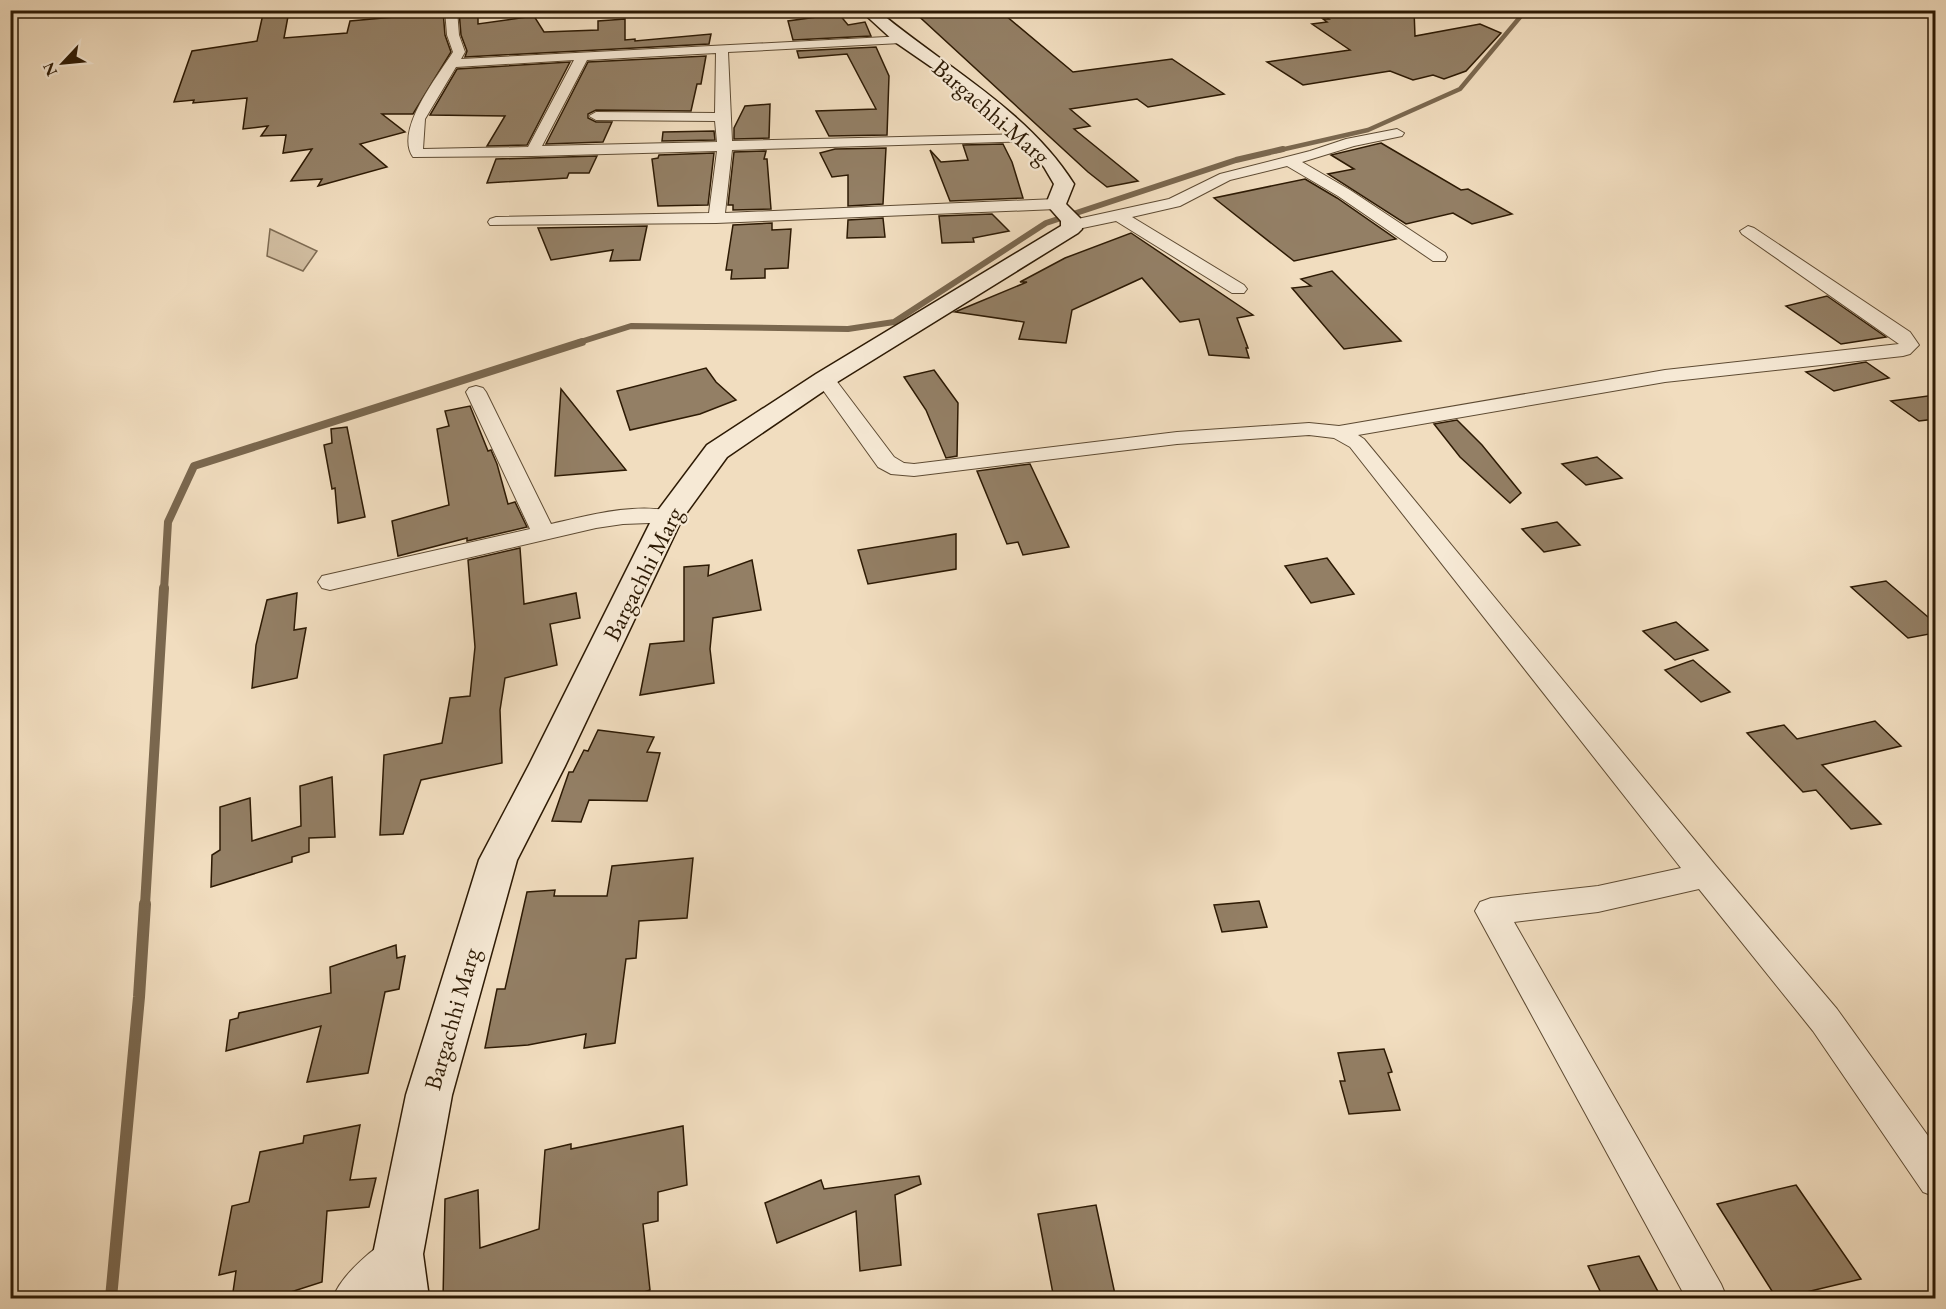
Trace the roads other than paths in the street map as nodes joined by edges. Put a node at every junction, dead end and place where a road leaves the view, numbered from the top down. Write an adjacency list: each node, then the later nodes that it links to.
1 (451, 10): 6 (street)
2 (867, 10): 3 (street, Bargachhi Marg)
3 (901, 39): 4 (street); 10 (street, Bargachhi Marg)
4 (722, 50): 5 (street); 8 (street)
5 (582, 58): 6 (street); 12 (street)
6 (455, 63): 12 (street)
7 (596, 116): 8 (street)
8 (722, 117): 11 (street)
9 (1397, 133): 13 (street)
10 (1027, 138): 11 (street); 14 (street, Bargachhi Marg)
11 (725, 147): 12 (street); 16 (street)
12 (532, 152)
13 (1290, 161): 15 (street); 19 (street)
14 (1064, 214): 15 (street); 16 (street); 21 (street, Bargachhi Marg)
15 (1118, 215): 20 (street)
16 (716, 218): 17 (street)
17 (496, 222)
18 (1748, 231): 23 (street)
19 (1439, 257)
20 (1238, 289)
21 (825, 379): 23 (street); 24 (street, Bargachhi Marg)
22 (476, 392): 25 (street)
23 (1339, 432): 27 (street)
24 (668, 517): 25 (street); 29 (street, Bargachhi Marg)
25 (543, 532): 26 (street)
26 (330, 582)
27 (1705, 875): 28 (street); 32 (street)
28 (1935, 1179)
29 (398, 1254): 30 (street); 31 (street, Bargachhi Marg)
30 (352, 1299)
31 (404, 1299)
32 (1707, 1299)

